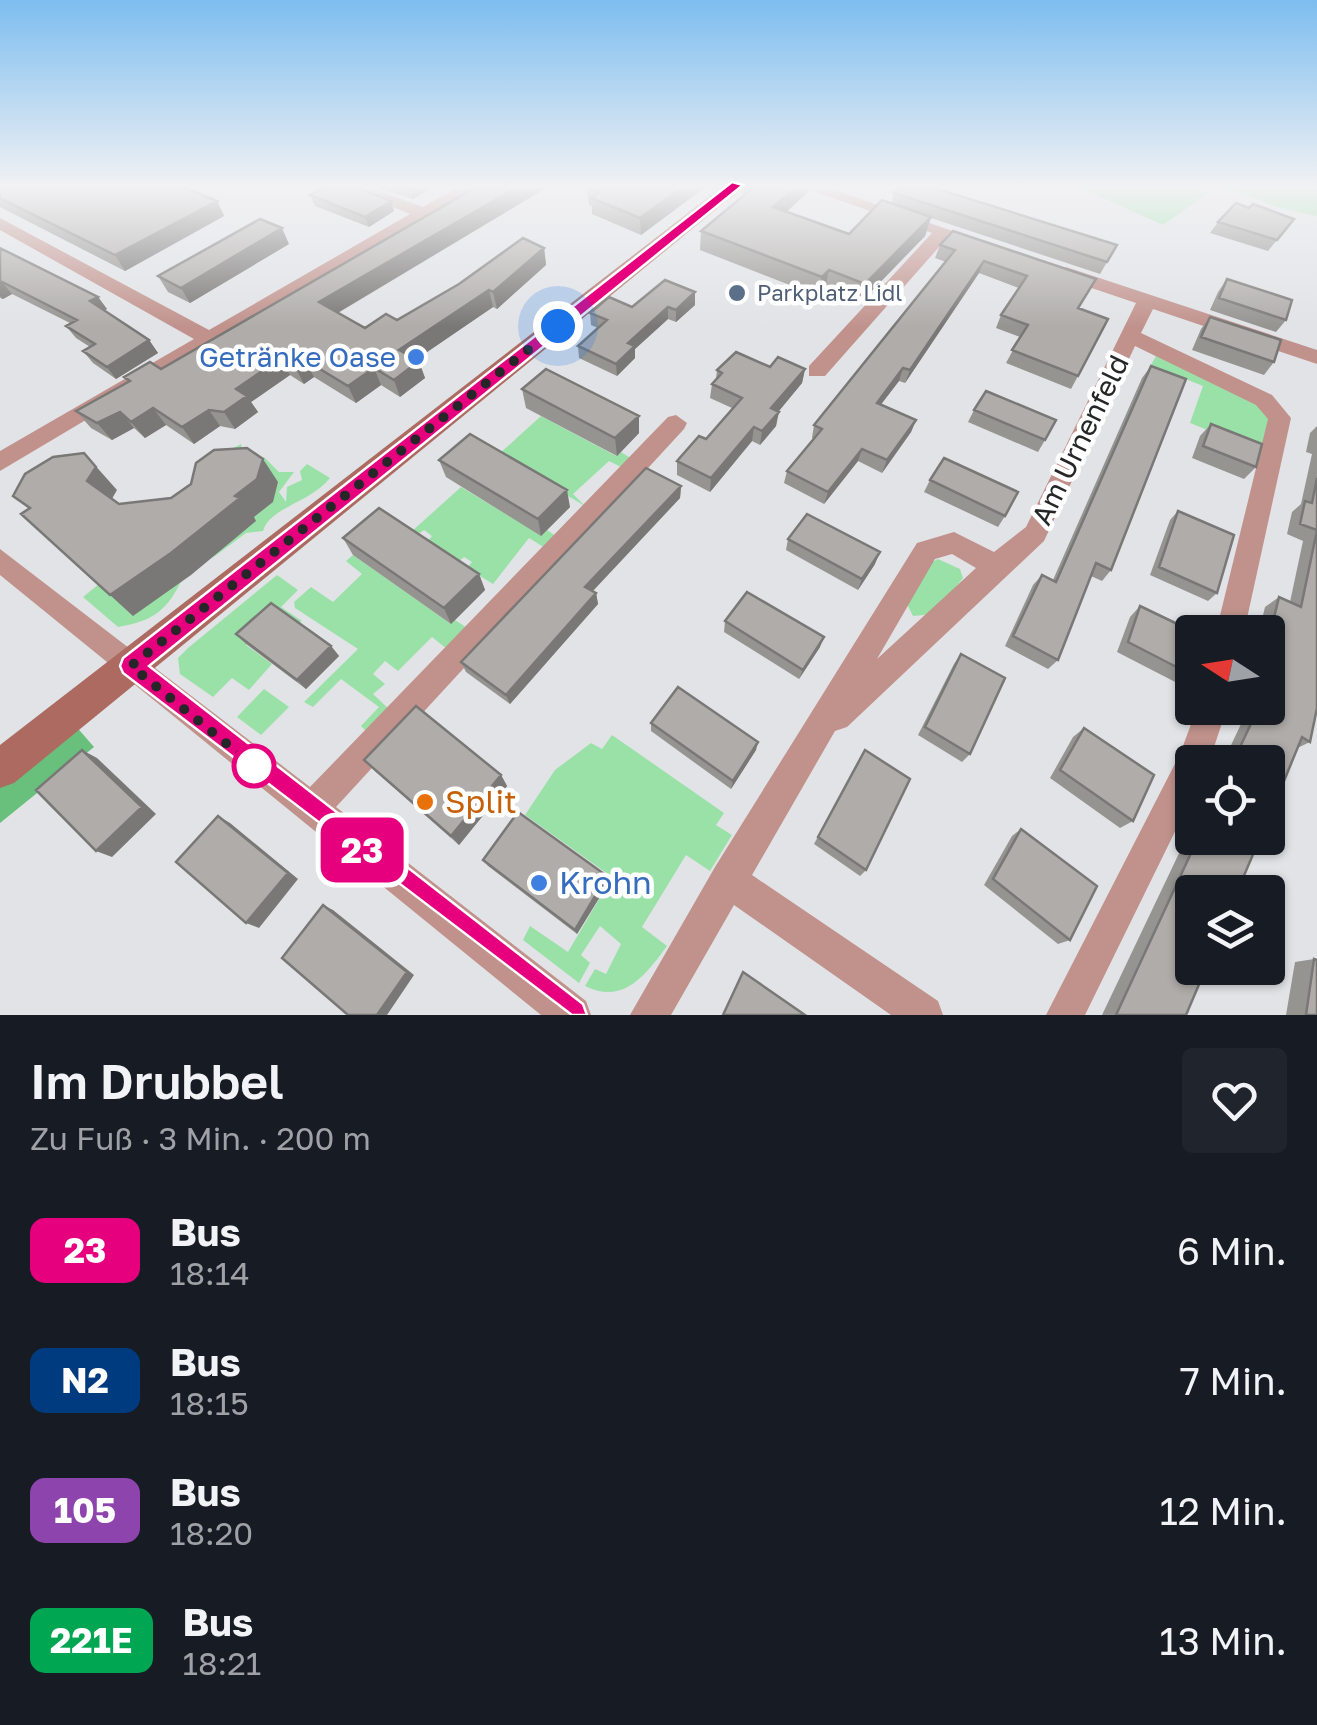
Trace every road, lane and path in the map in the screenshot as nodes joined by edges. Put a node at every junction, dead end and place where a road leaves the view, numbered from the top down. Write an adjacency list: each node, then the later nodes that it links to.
1 (17, 232): 10 (street)
2 (389, 232): 10 (street)
3 (676, 232): 18 (street)
4 (944, 232): 12 (street)
5 (945, 232): 6 (street)
6 (999, 250)
7 (1055, 269): 8 (street)
8 (1148, 300): 9 (street, Am Urnenfeld); 11 (street)
9 (1130, 336): 16 (street, Am Urnenfeld); 17 (street)
10 (208, 338): 14 (street)
11 (1317, 357)
12 (817, 371)
13 (676, 423): 22 (street)
14 (0, 462)
15 (0, 560): 18 (street)
16 (996, 566): 19 (street, Am Urnenfeld); 19 (street, Am Urnenfeld)
17 (1234, 615)
18 (131, 666): 20 (street); 22 (street)
19 (814, 739): 23 (street, Am Urnenfeld)
20 (0, 768)
21 (1175, 798): 27 (street)
22 (312, 810): 24 (street)
23 (727, 879): 25 (street, Am Urnenfeld); 26 (street)
24 (572, 1015)
25 (650, 1015)
26 (924, 1015)
27 (1065, 1015)

